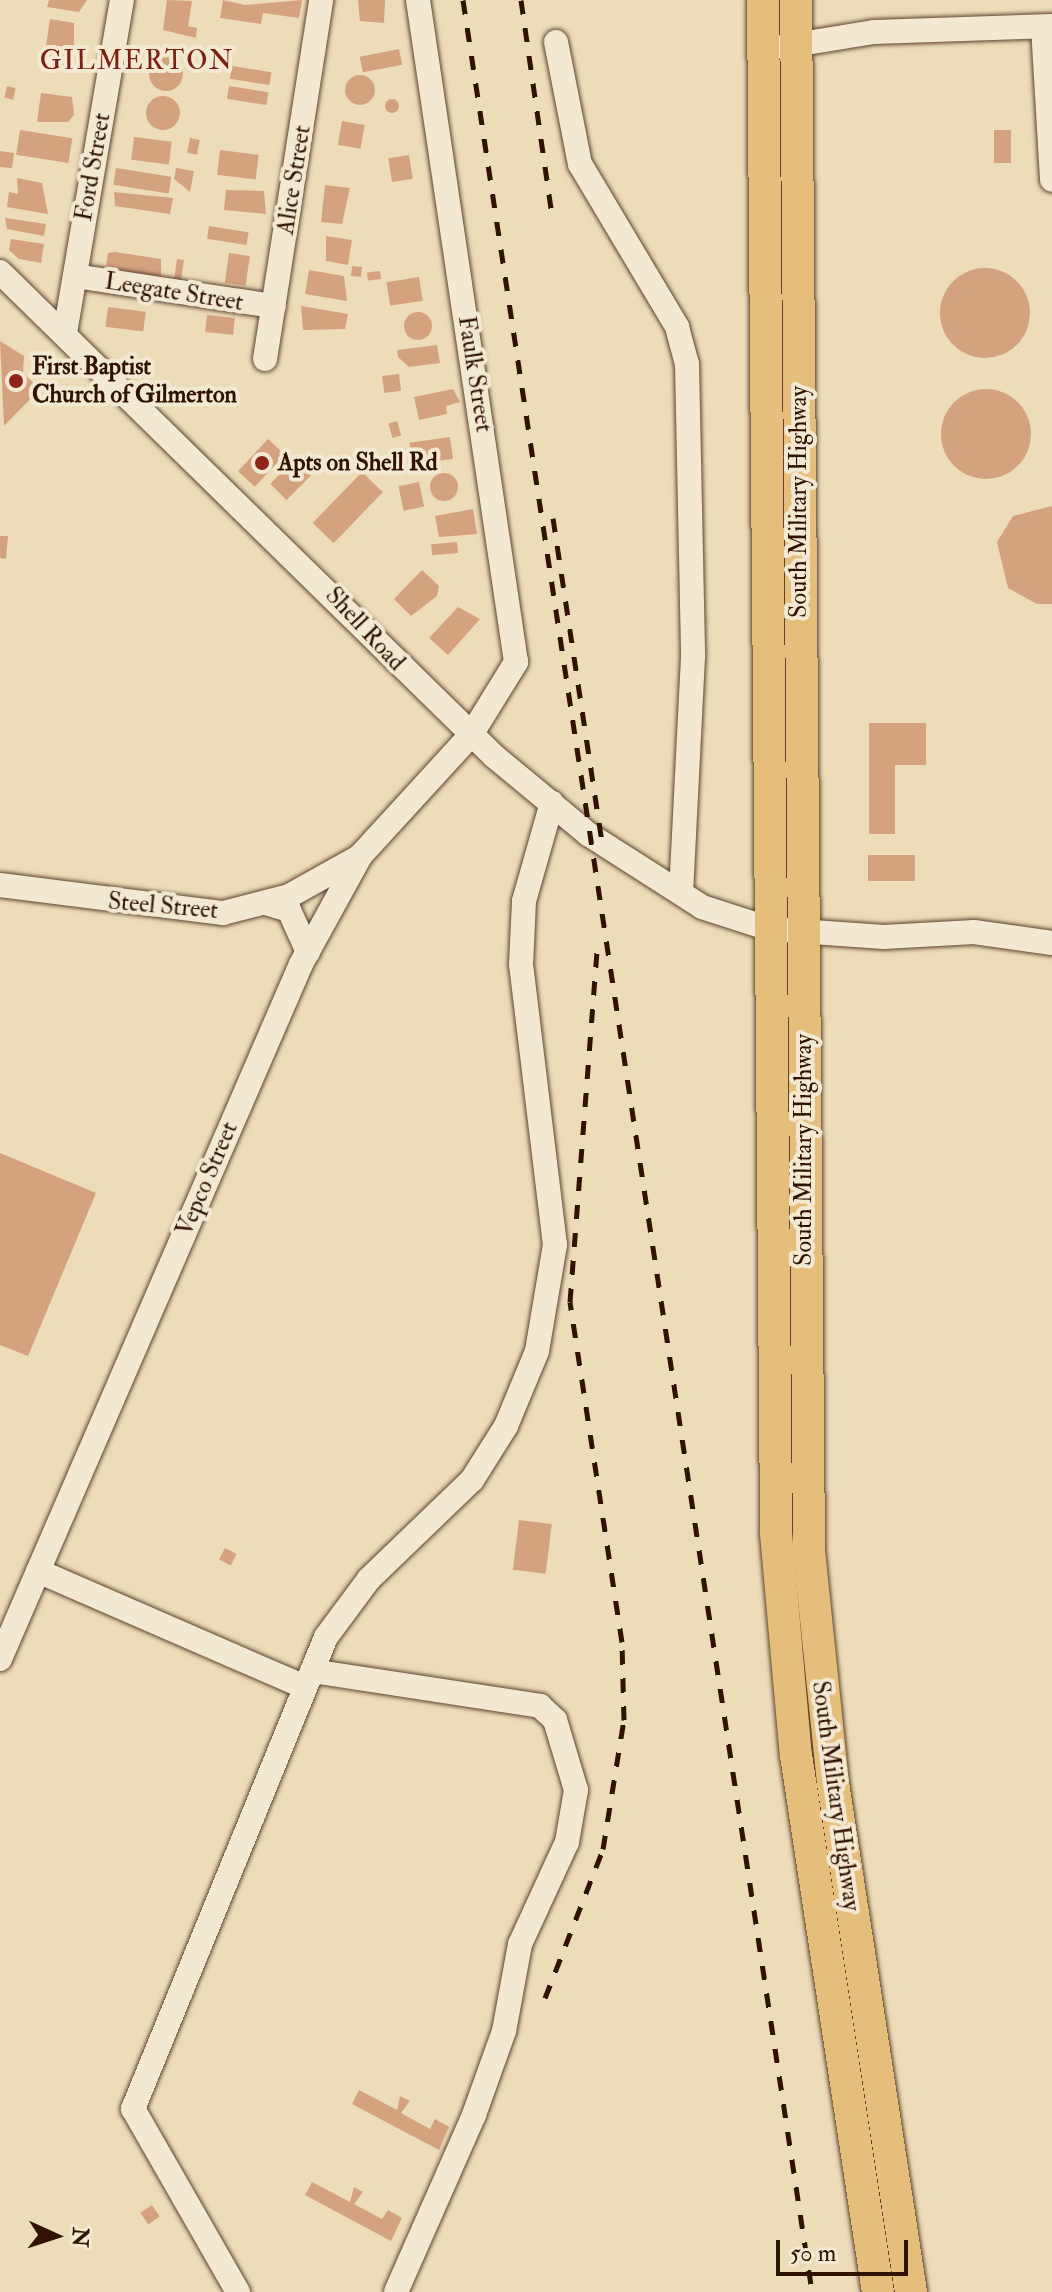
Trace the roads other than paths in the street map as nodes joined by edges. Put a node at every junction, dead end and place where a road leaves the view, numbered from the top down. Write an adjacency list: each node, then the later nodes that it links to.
1 (122, 0): 12 (street, Ford Street)
2 (321, 0): 13 (street, Alice Street)
3 (418, 0): 16 (street, Faulk Street)
4 (763, 0): 8 (main road, South Military Highway)
5 (796, 0): 9 (main road, South Military Highway)
6 (1048, 27): 9 (street); 10 (street)
7 (556, 42): 20 (street)
8 (763, 47): 9 (street); 22 (main road, South Military Highway)
9 (796, 47): 23 (main road, South Military Highway)
10 (1052, 180)
11 (0, 272): 14 (street, Shell Road)
12 (75, 276): 13 (street, Leegate Street); 14 (street, Ford Street)
13 (274, 306): 15 (street, Alice Street)
14 (65, 333): 16 (street, Shell Road)
15 (265, 359)
16 (471, 735): 17 (street, Shell Road); 18 (street, Vepco Street)
17 (552, 803): 20 (street, Shell Road); 28 (street)
18 (361, 855): 21 (street, Steel Street); 25 (street, Vepco Street)
19 (0, 885): 21 (street, Steel Street)
20 (681, 893): 22 (street, Shell Road)
21 (269, 904): 25 (street)
22 (770, 929): 23 (street); 31 (main road, South Military Highway)
23 (803, 930): 24 (street); 32 (main road, South Military Highway)
24 (1052, 943)
25 (308, 952): 26 (street, Vepco Street)
26 (38, 1571): 27 (street, Vepco Street); 28 (street)
27 (0, 1659)
28 (309, 1679): 29 (street); 30 (street)
29 (238, 2292)
30 (396, 2292)
31 (878, 2292)
32 (911, 2292)

